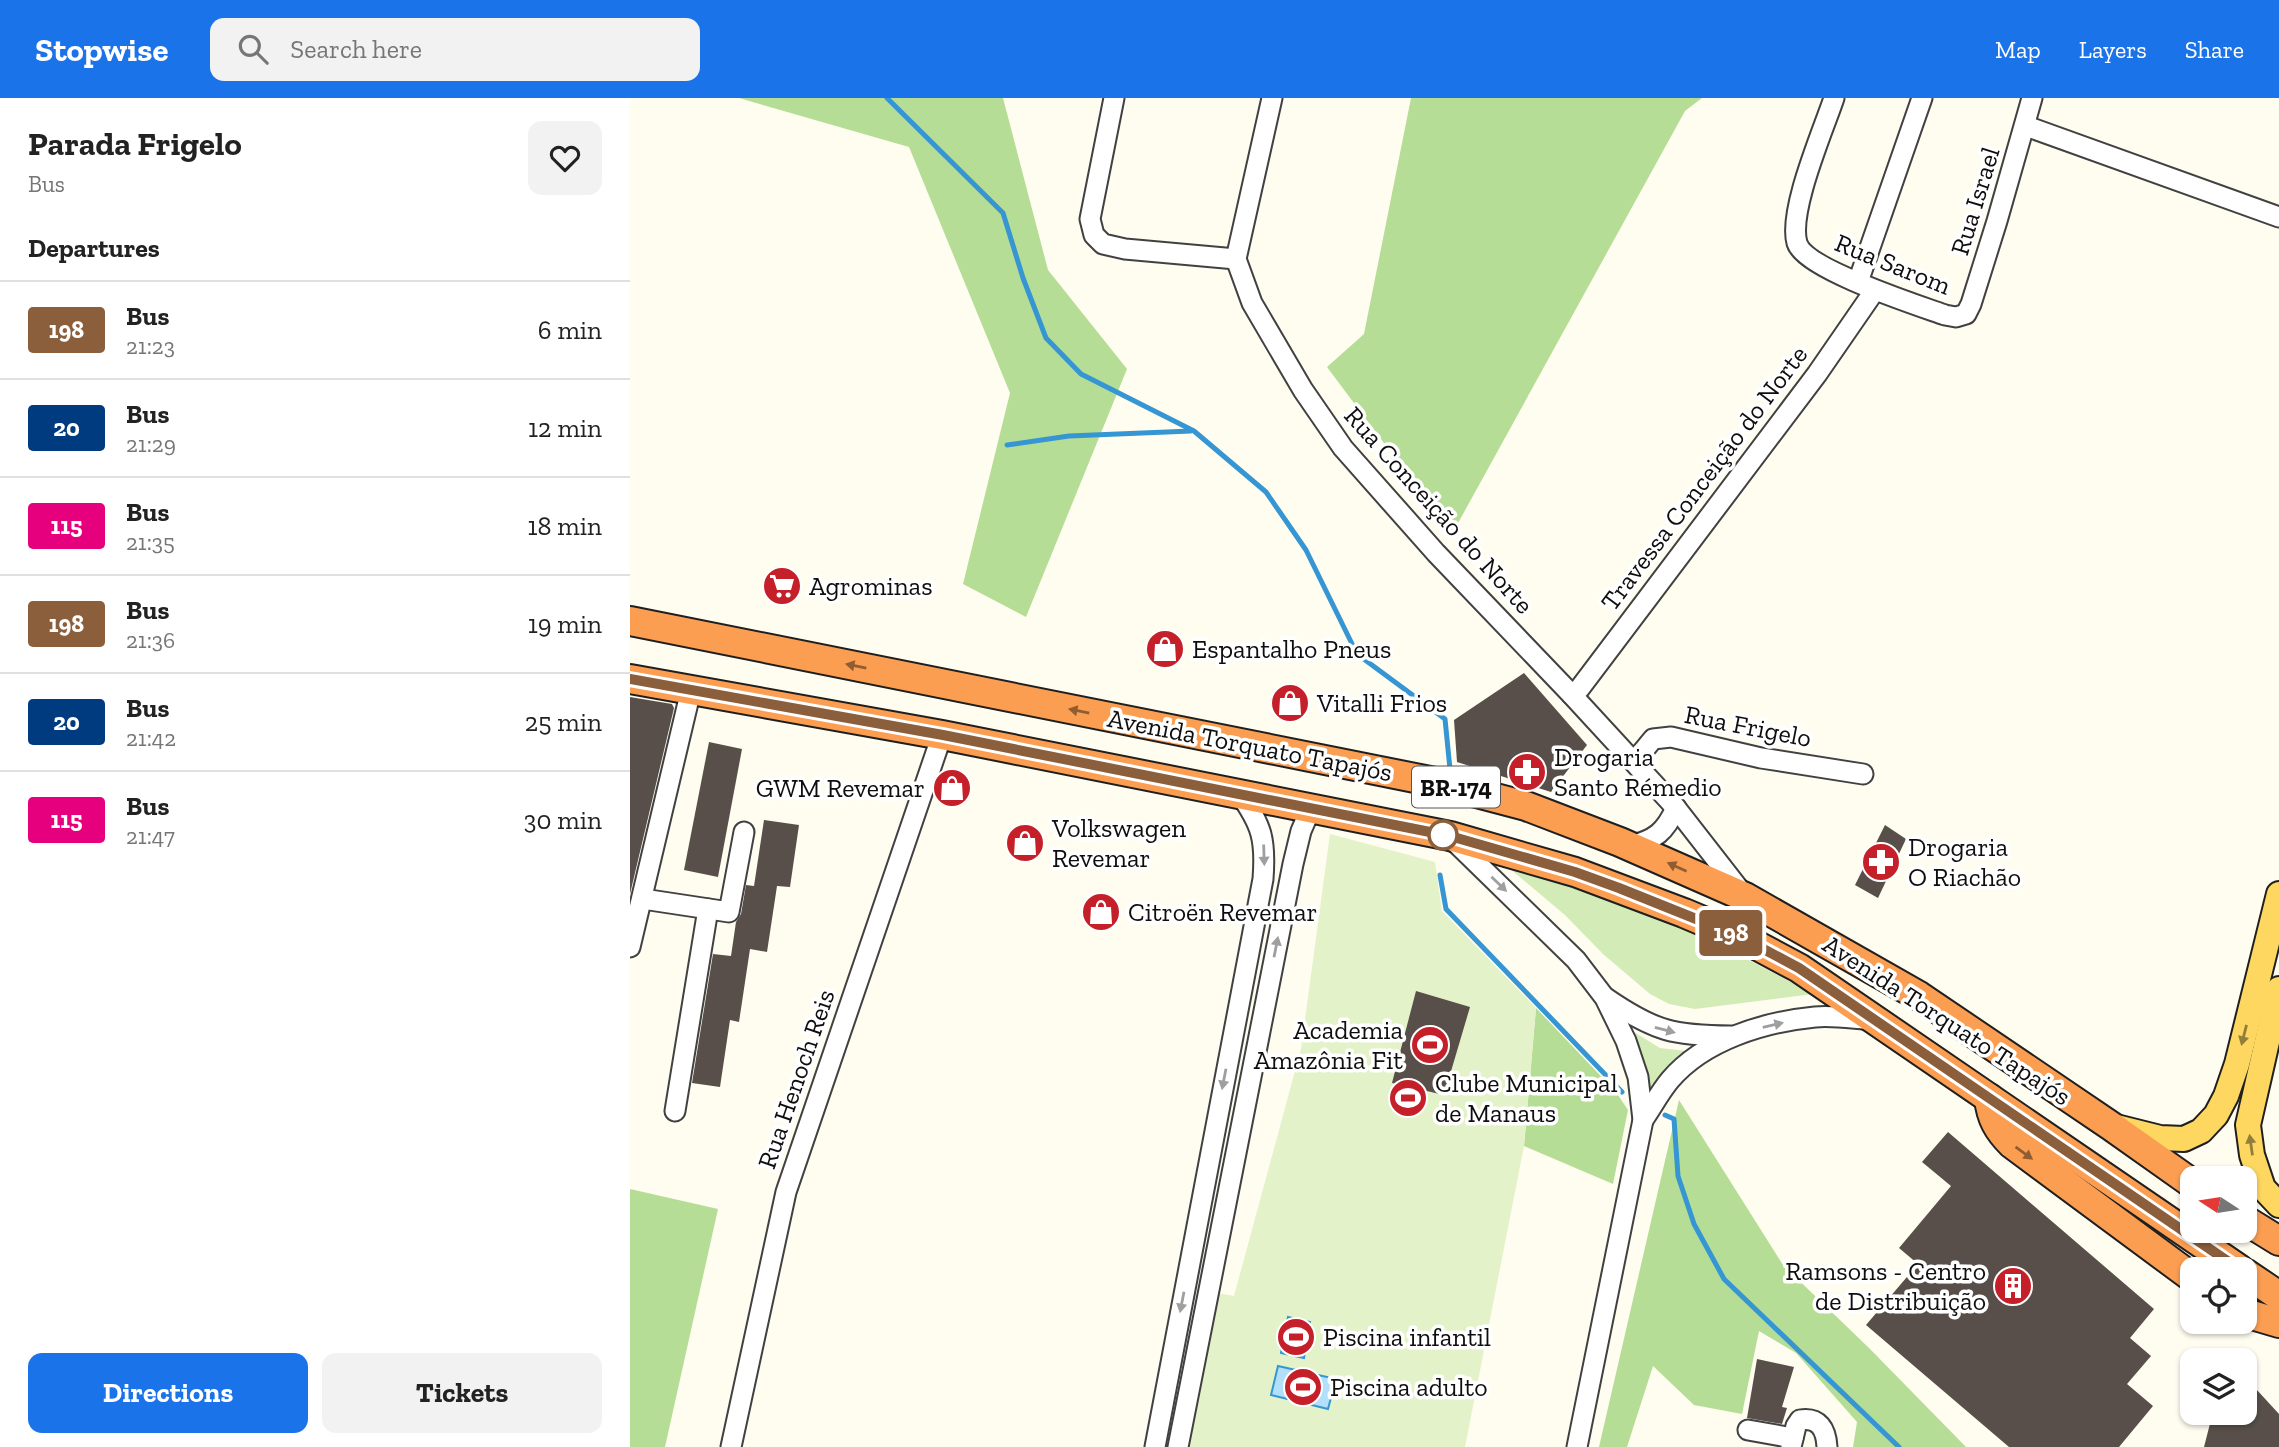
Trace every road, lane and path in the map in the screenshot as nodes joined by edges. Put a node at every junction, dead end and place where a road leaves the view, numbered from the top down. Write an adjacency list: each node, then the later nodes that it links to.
1 (1114, 98): 8 (street)
2 (1272, 98): 8 (street)
3 (1834, 98): 9 (street, Rua Sarom)
4 (1922, 98): 9 (street, Travessa Conceição do Norte)
5 (2032, 98): 6 (street, Rua Israel)
6 (2026, 126): 7 (street); 10 (street, Rua Israel)
7 (2279, 218)
8 (1236, 259): 14 (street, Rua Conceição do Norte)
9 (1867, 286): 10 (street, Rua Sarom); 14 (street, Travessa Conceição do Norte)
10 (1961, 316)
11 (630, 621): 23 (highway, Avenida Torquato Tapajós / BR-174, one-way to 11)
12 (630, 679): 13 (highway, Avenida Torquato Tapajós / BR-174)
13 (691, 690): 15 (highway, Avenida Torquato Tapajós / BR-174); 26 (street)
14 (1572, 695): 16 (street, Rua Conceição do Norte)
15 (943, 735): 18 (highway, Avenida Torquato Tapajós / BR-174); 53 (street, Rua Henoch Reis)
16 (1634, 762): 17 (street, Rua Frigelo); 20 (street, Rua Conceição do Norte)
17 (1863, 774)
18 (1239, 793): 19 (highway, Avenida Torquato Tapajós / BR-174); 29 (street, one-way to 29)
19 (1311, 808): 22 (highway, Avenida Torquato Tapajós / BR-174); 31 (street, one-way to 19)
20 (1676, 808): 23 (street); 25 (street, Rua Conceição do Norte)
21 (744, 832): 27 (street)
22 (1450, 836): 32 (street, one-way to 32); 33 (highway, Avenida Torquato Tapajós / BR-174)
23 (1630, 846): 25 (highway, Avenida Torquato Tapajós / BR-174, one-way to 23)
24 (2279, 894): 38 (main road, one-way to 38)
25 (1745, 897): 38 (highway, Avenida Torquato Tapajós / BR-174)
26 (643, 899): 27 (street); 28 (street)
27 (708, 909): 36 (street)
28 (630, 947)
29 (1242, 988): 31 (street); 40 (street, one-way to 40)
30 (2279, 989): 42 (main road, one-way to 30)
31 (1268, 992): 41 (street)
32 (1605, 998): 34 (street, one-way to 34); 37 (street)
33 (1875, 1020): 34 (street, one-way to 33); 35 (highway, Avenida Torquato Tapajós / BR-174)
34 (1737, 1036): 37 (street)
35 (1989, 1098): 45 (highway, one-way to 45); 46 (highway, Avenida Torquato Tapajós / BR-174)
36 (675, 1111)
37 (1643, 1120): 56 (street)
38 (2112, 1126): 39 (highway, Avenida Torquato Tapajós / BR-174)
39 (2180, 1175)
40 (1205, 1184): 41 (street); 49 (street, one-way to 49)
41 (1229, 1188): 50 (street)
42 (2279, 1205)
43 (2258, 1228): 44 (highway)
44 (2279, 1241)
45 (2180, 1268)
46 (2260, 1282)
47 (2257, 1317): 48 (highway)
48 (2279, 1323)
49 (1167, 1385): 50 (street); 54 (street)
50 (1189, 1389): 55 (street)
51 (1748, 1430): 52 (street)
52 (1792, 1443): 57 (street)
53 (731, 1447)
54 (1155, 1447)
55 (1178, 1447)
56 (1577, 1447)
57 (1827, 1447)

